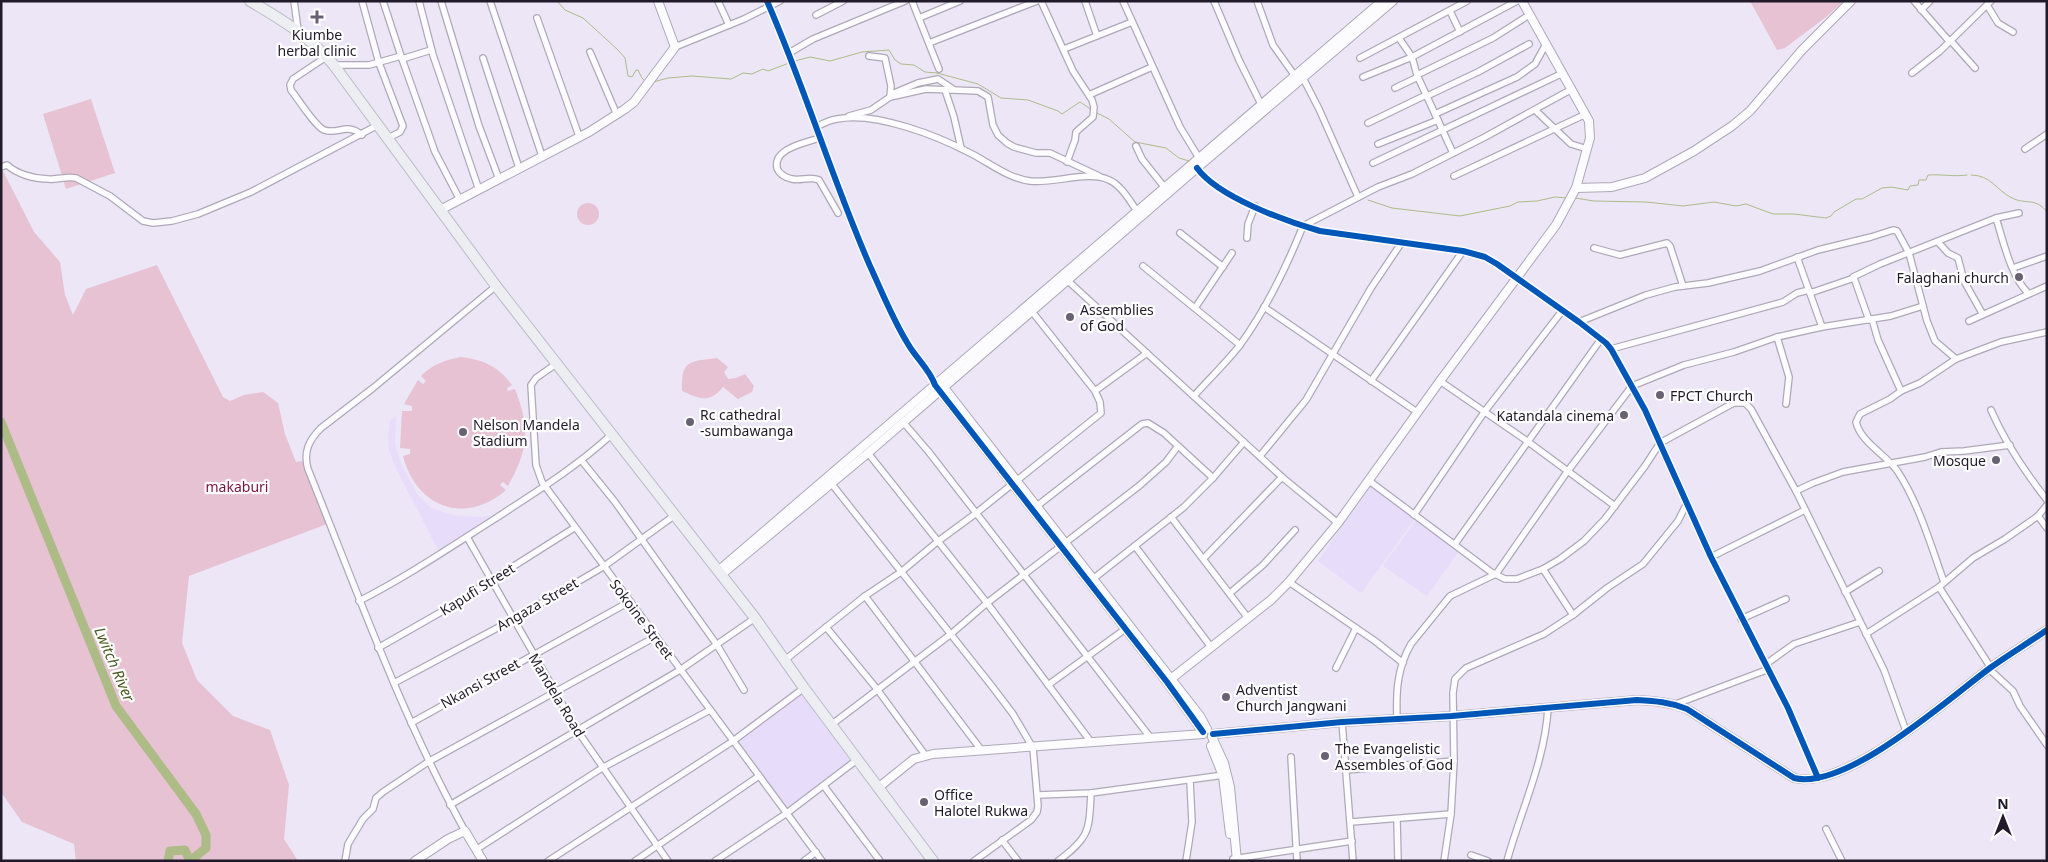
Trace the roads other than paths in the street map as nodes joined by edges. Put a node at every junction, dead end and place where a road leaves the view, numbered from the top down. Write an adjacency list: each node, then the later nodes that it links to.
1 (250, 1): 38 (highway)
2 (294, 1): 38 (street)
3 (362, 1): 58 (street)
4 (384, 1): 54 (street)
5 (419, 1): 49 (street)
6 (441, 1): 105 (street)
7 (490, 1): 96 (street)
8 (658, 1): 47 (street)
9 (718, 1): 37 (street)
10 (780, 1): 29 (street)
11 (843, 1): 32 (street)
12 (905, 1): 51 (street)
13 (912, 1): 35 (street)
14 (960, 1): 35 (street)
15 (1039, 1): 44 (street); 48 (street)
16 (1084, 1): 41 (street)
17 (1123, 1): 36 (street)
18 (1214, 1): 74 (street)
19 (1257, 1): 65 (street)
20 (1382, 1): 65 (street)
21 (1394, 1): 65 (street)
22 (1467, 1): 31 (street)
23 (1517, 1): 39 (street)
24 (1522, 1): 33 (street)
25 (1851, 1): 108 (street)
26 (1914, 1): 30 (street)
27 (1930, 1): 30 (street)
28 (1986, 3): 40 (street); 43 (street)
29 (768, 4): 37 (street); 51 (street)
30 (1921, 10): 43 (street)
31 (1450, 11): 39 (street); 42 (street)
32 (816, 15)
33 (1530, 15): 46 (street); 64 (street)
34 (537, 18): 87 (street)
35 (919, 18): 44 (street)
36 (1132, 22): 41 (street); 59 (street)
37 (729, 25): 47 (street)
38 (298, 30): 57 (highway)
39 (1460, 32): 53 (street)
40 (2013, 32)
41 (1097, 36): 48 (street)
42 (1399, 38): 53 (street); 56 (street)
43 (1950, 41): 60 (street); 63 (street)
44 (929, 44): 61 (street)
45 (1529, 44): 73 (street)
46 (1546, 44): 62 (street); 78 (street)
47 (675, 47): 77 (street)
48 (1064, 49): 71 (street)
49 (431, 50): 54 (street); 107 (street)
50 (590, 52): 77 (street)
51 (789, 52): 82 (street)
52 (868, 56): 72 (street)
53 (1412, 57): 64 (street); 66 (street)
54 (401, 58): 58 (street); 110 (street)
55 (483, 58): 101 (street)
56 (1360, 58)
57 (329, 61): 58 (street); 81 (highway); 86 (street)
58 (379, 63): 88 (street)
59 (1152, 67): 71 (street); 97 (street)
60 (1975, 68)
61 (939, 70)
62 (1563, 73): 68 (street); 84 (street)
63 (1912, 74)
64 (1418, 76): 67 (street); 73 (street)
65 (1299, 77): 74 (street); 109 (street)
66 (1363, 77)
67 (1395, 88)
68 (1572, 89): 75 (street); 76 (street)
69 (945, 90): 70 (street); 72 (street); 92 (street)
70 (955, 91): 72 (street); 98 (street)
71 (1089, 95): 98 (street)
72 (891, 96): 79 (street)
73 (1427, 96): 78 (street); 80 (street)
74 (1263, 108): 97 (street); 102 (street)
75 (1535, 110): 83 (street); 95 (street)
76 (1586, 114): 83 (street); 93 (street)
77 (617, 115): 87 (street)
78 (1436, 117): 84 (street); 90 (street)
79 (842, 118): 82 (street); 92 (street)
80 (1368, 124)
81 (378, 125): 86 (street); 88 (highway)
82 (816, 127): 89 (street)
83 (1555, 129): 93 (street); 103 (street)
84 (1442, 132): 95 (street); 99 (street)
85 (2047, 134): 94 (street)
86 (362, 135): 100 (street)
87 (579, 136): 96 (street)
88 (388, 138): 112 (highway)
89 (819, 138): 114 (street); 160 (street)
90 (1378, 144)
91 (1136, 146): 106 (street)
92 (961, 148): 104 (street)
93 (1588, 149): 108 (street)
94 (2025, 149)
95 (1453, 153): 109 (street)
96 (542, 156): 101 (street)
97 (1199, 158): 106 (street)
98 (1067, 162): 104 (street)
99 (1373, 163)
100 (1, 167)
101 (519, 168): 105 (street)
102 (1197, 168): 111 (street); 133 (street)
103 (1454, 176)
104 (1103, 178): 113 (street)
105 (498, 179): 107 (street)
106 (1165, 188): 113 (street)
107 (478, 190): 110 (street)
108 (1573, 195): 132 (street)
109 (1358, 197): 117 (street)
110 (460, 200): 112 (street)
111 (1255, 206): 117 (street); 119 (street)
112 (440, 210): 134 (highway)
113 (1137, 211): 141 (street)
114 (838, 213)
115 (2019, 213): 116 (street)
116 (1996, 218): 121 (street); 130 (street)
117 (1302, 226): 120 (street); 140 (street)
118 (1180, 233): 129 (street)
119 (1247, 238)
120 (1402, 242): 123 (street); 155 (street)
121 (1938, 242): 125 (street); 144 (street)
122 (1594, 248): 135 (street)
123 (1462, 251): 132 (street); 158 (street)
124 (1232, 253): 129 (street)
125 (1909, 254): 127 (street); 131 (street); 139 (street)
126 (2047, 256): 130 (street)
127 (1797, 257): 135 (street); 137 (street)
128 (1143, 266): 142 (street)
129 (1223, 267): 142 (street)
130 (2013, 268): 138 (street)
131 (1853, 277): 137 (street); 145 (street)
132 (1518, 278): 143 (street); 159 (street)
133 (1067, 280): 141 (street); 154 (street)
134 (496, 286): 157 (highway); 227 (street)
135 (1683, 286): 147 (street)
136 (2047, 286): 138 (street)
137 (1810, 291): 148 (street); 153 (street)
138 (2028, 293): 144 (street)
139 (1923, 306): 145 (street); 156 (street)
140 (1264, 307): 152 (street); 155 (street)
141 (1030, 308): 160 (street); 162 (street)
142 (1195, 308): 152 (street)
143 (1562, 311): 147 (street); 167 (street)
144 (1982, 313): 146 (street)
145 (1871, 319): 148 (street); 163 (street)
146 (1969, 321)
147 (1579, 322): 151 (street)
148 (1822, 327): 150 (street)
149 (2047, 332): 156 (street)
150 (1777, 337): 161 (street); 165 (street)
151 (1601, 339): 153 (street); 171 (street)
152 (1240, 345): 164 (street)
153 (1611, 349): 161 (street)
154 (1147, 353): 162 (street); 164 (street)
155 (1332, 353): 158 (street); 177 (street)
156 (1956, 359): 163 (street)
157 (556, 364): 170 (highway); 186 (street, Sokoine Street)
158 (1371, 381): 168 (street)
159 (1440, 381): 167 (street); 168 (street)
160 (938, 384): 169 (street); 184 (street); 215 (street)
161 (1632, 386): 173 (street); 180 (street)
162 (1095, 391): 184 (street)
163 (1901, 391): 179 (street)
164 (1194, 396): 172 (street)
165 (1786, 404)
166 (1991, 410): 174 (street)
167 (1485, 411): 171 (street); 195 (street)
168 (1417, 412): 183 (street)
169 (903, 422): 176 (street); 194 (street)
170 (612, 435): 178 (street); 196 (highway)
171 (1528, 441): 180 (street); 206 (street)
172 (1244, 442): 177 (street); 182 (street)
173 (1660, 443): 187 (street); 189 (street); 192 (street)
174 (2010, 445): 179 (street); 188 (street)
175 (1178, 446): 182 (street); 191 (street); 207 (street)
176 (868, 452): 185 (street); 205 (street)
177 (1260, 456): 181 (street)
178 (582, 461): 186 (street); 204 (street)
179 (1890, 463): 187 (street); 221 (street)
180 (1568, 472): 192 (street); 217 (street)
181 (1282, 477): 199 (street); 210 (street)
182 (1213, 478): 198 (street)
183 (1368, 480): 195 (street); 199 (street)
184 (1014, 482): 191 (street); 194 (street); 207 (street)
185 (831, 483): 214 (street); 215 (street)
186 (545, 486): 200 (street, Sokoine Street); 203 (street)
187 (1796, 491): 193 (street)
188 (2047, 500)
189 (1688, 502): 209 (street); 230 (street)
190 (2047, 505): 197 (street)
191 (1037, 506): 207 (street)
192 (1615, 506): 212 (street)
193 (1806, 510): 209 (street); 223 (street)
194 (975, 514): 205 (street); 216 (street)
195 (1414, 514): 206 (street)
196 (675, 515): 204 (street, Angaza Street); 215 (highway)
197 (2038, 516): 201 (street); 221 (street)
198 (1171, 517): 208 (street); 210 (street)
199 (1338, 523): 220 (street)
200 (574, 528): 211 (street, Sokoine Street); 219 (street, Kapufi Street)
201 (2047, 528)
202 (1295, 530): 224 (street)
203 (467, 537): 219 (street, Mandela Road); 227 (street)
204 (641, 540): 211 (street, Angaza Street); 243 (street)
205 (937, 542): 214 (street); 229 (street)
206 (1455, 544): 217 (street)
207 (1063, 545): 216 (street); 218 (street); 237 (street)
208 (1135, 546): 218 (street); 244 (street)
209 (1711, 557): 234 (street)
210 (1204, 558): 224 (street)
211 (603, 567): 228 (street, Sokoine Street); 233 (street, Angaza Street)
212 (1542, 569): 217 (street); 230 (street)
213 (1879, 571): 223 (street)
214 (901, 572): 225 (street); 240 (street)
215 (719, 573): 231 (highway)
216 (1024, 574): 229 (street); 247 (street)
217 (1496, 574): 250 (street)
218 (1093, 579): 237 (street)
219 (491, 580): 233 (street, Mandela Road); 245 (street, Kapufi Street)
220 (1289, 582): 232 (street); 238 (street)
221 (1944, 582): 222 (street)
222 (1939, 587): 241 (street); 253 (street)
223 (1845, 592): 235 (street)
224 (1230, 593): 232 (street)
225 (865, 596): 236 (street); 249 (street)
226 (1786, 599): 234 (street)
227 (359, 601): 245 (street)
228 (630, 602): 242 (street, Sokoine Street); 246 (street, Nkansi Street)
229 (987, 603): 240 (street); 257 (street)
230 (1573, 615): 265 (street)
231 (755, 618): 243 (street); 248 (highway)
232 (1248, 618): 244 (street)
233 (514, 619): 246 (street, Mandela Road); 256 (street, Angaza Street)
234 (1741, 619): 251 (street)
235 (1860, 622): 241 (street); 251 (street)
236 (826, 627): 248 (street); 259 (street)
237 (1127, 627): 247 (street); 255 (street)
238 (1356, 628): 250 (street); 252 (street)
239 (2047, 630): 253 (street)
240 (951, 634): 249 (street); 277 (street)
241 (1866, 634): 271 (street)
242 (655, 637): 254 (street, Sokoine Street); 261 (street)
243 (717, 645): 254 (street); 260 (street)
244 (1212, 647): 255 (street)
245 (378, 648): 256 (street)
246 (532, 654): 261 (street, Mandela Road); 267 (street, Nkansi Street)
247 (1086, 657): 257 (street); 273 (street)
248 (785, 660): 258 (highway)
249 (915, 660): 259 (street); 278 (street)
250 (1403, 663): 266 (street)
251 (1767, 667): 262 (street); 288 (street)
252 (1336, 668)
253 (1990, 668): 271 (street); 276 (street)
254 (680, 670): 264 (street, Sokoine Street); 270 (street)
255 (1169, 680): 272 (street)
256 (394, 683): 267 (street)
257 (1048, 685): 275 (street)
258 (804, 688): 269 (highway); 274 (street)
259 (877, 689): 269 (street); 279 (street)
260 (744, 690)
261 (553, 692): 270 (street, Mandela Road); 283 (street)
262 (1676, 704): 263 (street); 288 (street)
263 (1548, 708): 265 (street); 330 (street)
264 (710, 710): 274 (street, Sokoine Street); 284 (street)
265 (1452, 716): 266 (street); 282 (street)
266 (1397, 719): 268 (street)
267 (411, 722): 283 (street)
268 (1342, 722): 272 (street); 285 (street)
269 (831, 725): 281 (highway)
270 (577, 730): 284 (street, Mandela Road); 294 (street)
271 (1906, 731): 288 (street)
272 (1208, 734): 273 (street); 286 (street)
273 (1150, 737): 275 (street)
274 (733, 741): 287 (street, Sokoine Street); 295 (street)
275 (1091, 742): 277 (street)
276 (2047, 745)
277 (1033, 748): 278 (street); 293 (street)
278 (982, 751): 279 (street)
279 (926, 756): 291 (street)
280 (1290, 756): 306 (street)
281 (858, 759): 290 (street); 291 (highway)
282 (1454, 761): 285 (street); 297 (street)
283 (428, 762): 294 (street); 310 (street)
284 (602, 768): 295 (street, Mandela Road); 305 (street)
285 (1346, 770): 299 (street)
286 (1225, 775): 289 (street); 309 (street)
287 (759, 776): 296 (street, Sokoine Street); 304 (street)
288 (1818, 778)
289 (1190, 781): 292 (street); 324 (street)
290 (824, 786): 296 (street); 319 (street)
291 (879, 787): 320 (highway)
292 (1091, 792): 293 (street); 323 (street)
293 (1038, 795): 302 (street)
294 (450, 805): 301 (street)
295 (630, 807): 304 (street, Mandela Road); 313 (street)
296 (787, 813): 307 (street, Sokoine Street); 316 (street)
297 (1452, 814): 298 (street); 328 (street)
298 (1397, 820): 299 (street); 327 (street)
299 (1350, 822): 303 (street)
300 (1826, 829): 331 (street)
301 (465, 831): 305 (street); 311 (street)
302 (1002, 840): 321 (street); 322 (street)
303 (1352, 841): 306 (street); 326 (street)
304 (657, 847): 314 (street); 315 (street)
305 (477, 849): 312 (street)
306 (1296, 849): 309 (street); 325 (street)
307 (816, 852): 317 (street); 318 (street, Sokoine Street)
308 (1471, 855): 329 (street)
309 (1235, 860)
310 (344, 861)
311 (415, 861)
312 (483, 861)
313 (548, 861)
314 (635, 861)
315 (668, 861)
316 (715, 861)
317 (804, 861)
318 (822, 861)
319 (880, 861)
320 (934, 861)
321 (974, 861)
322 (1018, 861)
323 (1058, 861)
324 (1186, 861)
325 (1297, 861)
326 (1353, 861)
327 (1398, 861)
328 (1444, 861)
329 (1488, 861)
330 (1507, 861)
331 (1842, 861)

